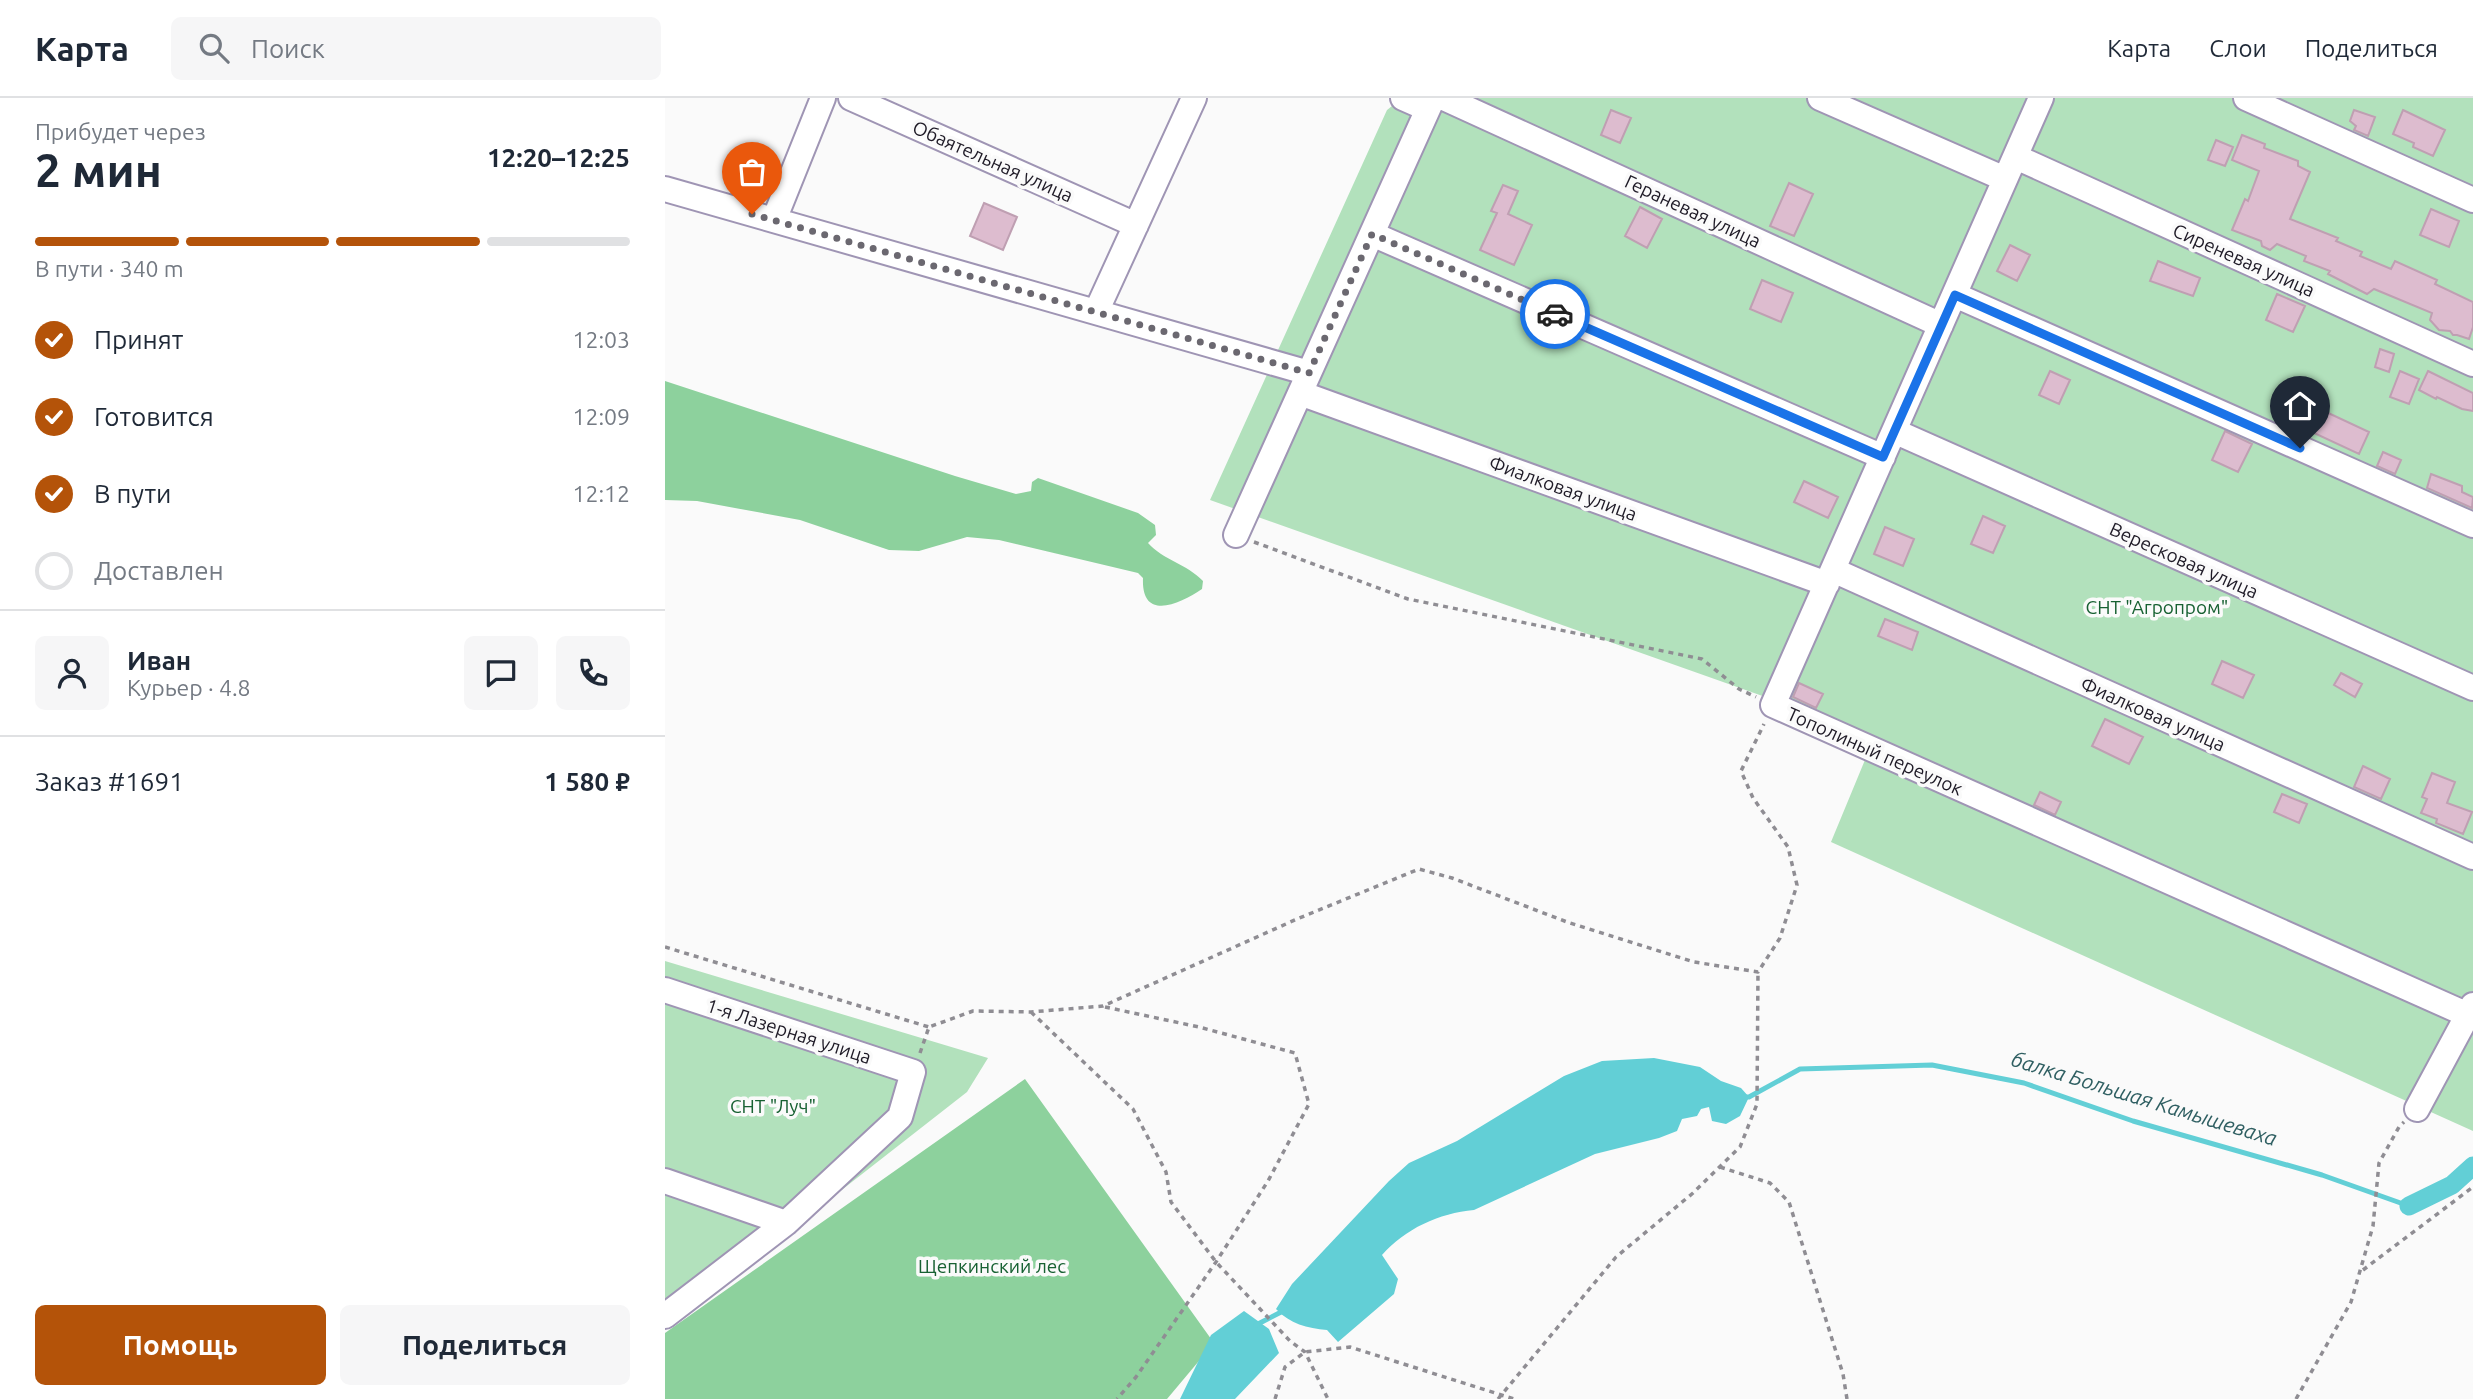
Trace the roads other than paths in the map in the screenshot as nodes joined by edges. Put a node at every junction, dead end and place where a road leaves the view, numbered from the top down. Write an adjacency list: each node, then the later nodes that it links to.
1 (823, 98): 13 (lane)
2 (851, 98): 14 (lane, Обаятельная улица)
3 (1194, 98): 14 (lane)
4 (1403, 98): 8 (lane, Гераневая улица)
5 (1820, 98): 10 (lane)
6 (2042, 98): 9 (lane, Тополиный переулок)
7 (2246, 98): 12 (lane)
8 (1435, 102): 15 (lane); 18 (lane, Гераневая улица)
9 (2015, 157): 10 (lane, Тополиный переулок); 19 (lane, Сиреневая улица)
10 (2005, 179): 16 (lane, Тополиный переулок)
11 (665, 189): 13 (lane, Фиалковая улица)
12 (2473, 200)
13 (774, 220): 17 (lane, Фиалковая улица)
14 (1136, 225): 17 (lane)
15 (1372, 234): 20 (lane); 22 (lane)
16 (1955, 295): 18 (lane, Тополиный переулок); 23 (lane)
17 (1095, 312): 20 (lane, Фиалковая улица)
18 (1941, 325): 21 (lane, Тополиный переулок)
19 (2473, 364)
20 (1304, 383): 24 (lane); 25 (lane, Фиалковая улица)
21 (1894, 431): 22 (lane, Тополиный переулок); 26 (lane, Вересковая улица)
22 (1883, 457): 25 (lane, Тополиный переулок)
23 (2473, 525)
24 (1236, 535)
25 (1830, 577): 27 (lane, Фиалковая улица); 29 (lane, Тополиный переулок)
26 (2473, 688)
27 (2473, 857)
28 (665, 990): 32 (lane, 1-я Лазерная улица)
29 (2471, 1010): 30 (lane)
30 (2417, 1109)
31 (665, 1181): 32 (lane)
32 (786, 1223): 33 (lane)
33 (665, 1316)

